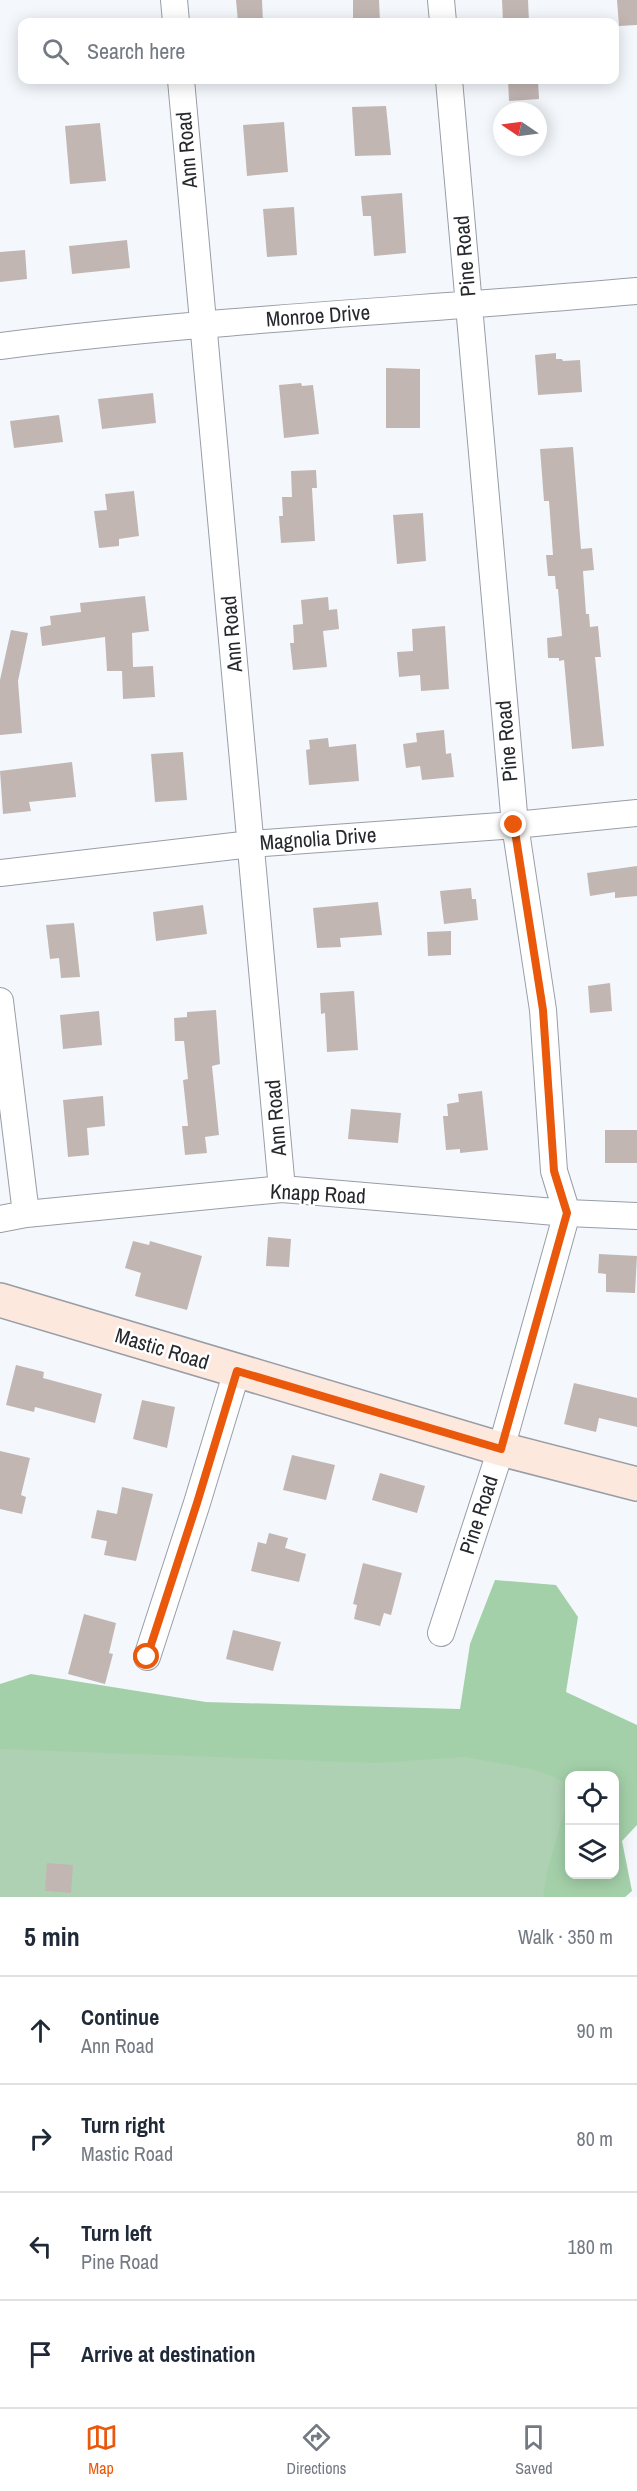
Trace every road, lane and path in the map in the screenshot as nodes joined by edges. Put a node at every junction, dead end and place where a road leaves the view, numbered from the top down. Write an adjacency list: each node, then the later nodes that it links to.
1 (174, 0): 3 (street)
2 (441, 0): 4 (street)
3 (176, 18)
4 (443, 18)
5 (181, 84): 9 (street, Ann Road)
6 (448, 84): 8 (street, Pine Road)
7 (637, 291): 8 (street, Monroe Drive)
8 (470, 306): 9 (street, Monroe Drive); 12 (street, Pine Road)
9 (203, 324): 10 (street, Monroe Drive); 13 (street, Ann Road)
10 (0, 346)
11 (637, 813): 12 (street, Magnolia Drive)
12 (514, 825): 13 (street, Magnolia Drive); 17 (street, Pine Road)
13 (251, 844): 14 (street, Magnolia Drive); 16 (street, Ann Road)
14 (0, 873)
15 (0, 1000): 18 (street)
16 (282, 1189): 17 (street, Knapp Road); 18 (street, Knapp Road)
17 (567, 1213): 19 (street, Knapp Road); 23 (street, Pine Road)
18 (26, 1214): 20 (street, Knapp Road)
19 (637, 1216)
20 (0, 1219)
21 (0, 1300): 22 (main road, Mastic Road)
22 (237, 1371): 23 (main road, Mastic Road); 26 (street)
23 (501, 1449): 24 (main road, Mastic Road); 25 (street, Pine Road)
24 (637, 1484)
25 (441, 1633)
26 (147, 1657)

